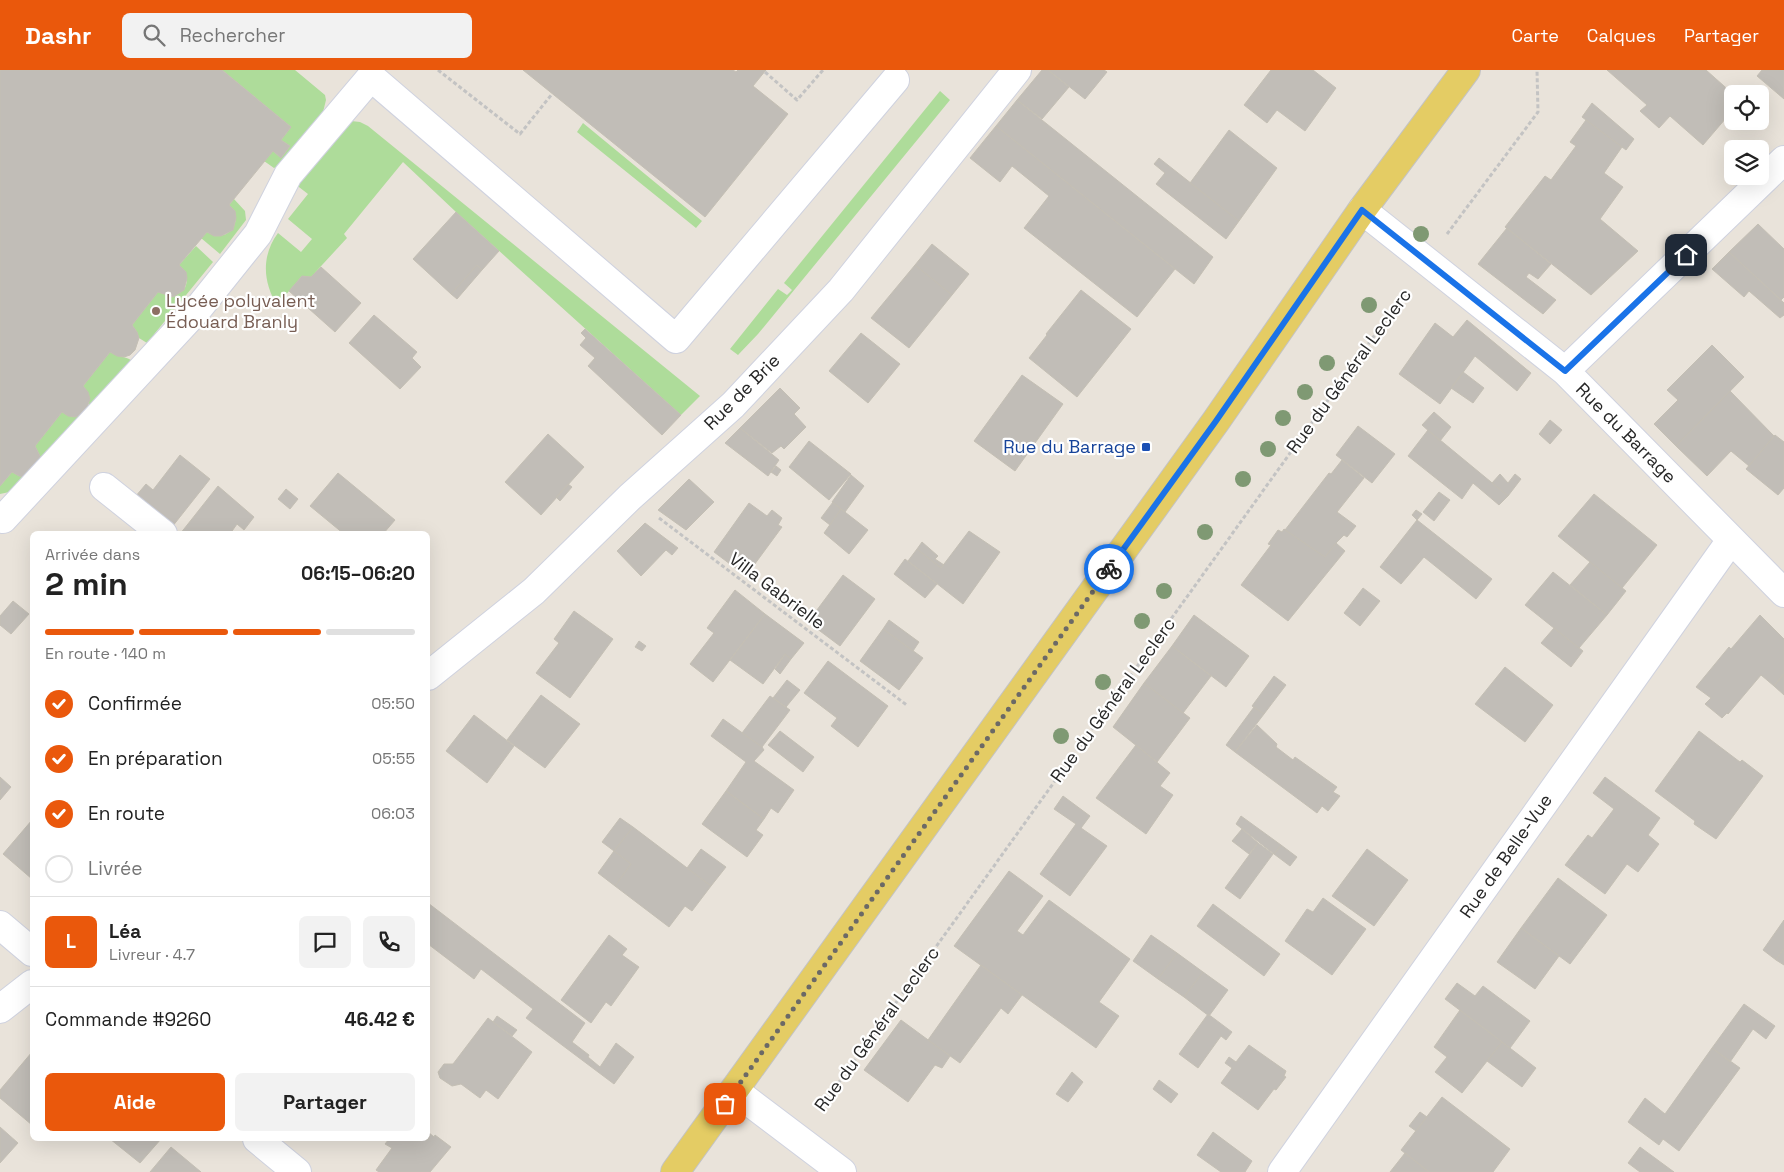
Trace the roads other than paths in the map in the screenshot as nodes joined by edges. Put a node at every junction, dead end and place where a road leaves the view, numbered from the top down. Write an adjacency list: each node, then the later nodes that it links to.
1 (1466, 70): 5 (main road)
2 (1012, 72): 12 (street, Rue de Brie)
3 (895, 80): 8 (street)
4 (1784, 160): 6 (street)
5 (1362, 210): 6 (street, Rue du Barrage); 17 (main road)
6 (1565, 371): 10 (street, Rue du Barrage)
7 (104, 487): 9 (street)
8 (0, 516)
9 (159, 531)
10 (1731, 540): 11 (street, Rue du Barrage); 22 (street, Rue de Belle-Vue)
11 (1784, 593)
12 (430, 674)
13 (0, 925): 14 (street)
14 (30, 950)
15 (30, 986): 16 (street)
16 (0, 1009)
17 (735, 1091): 20 (main road); 21 (street)
18 (258, 1141): 19 (street)
19 (297, 1172)
20 (675, 1172)
21 (842, 1172)
22 (1282, 1172)

